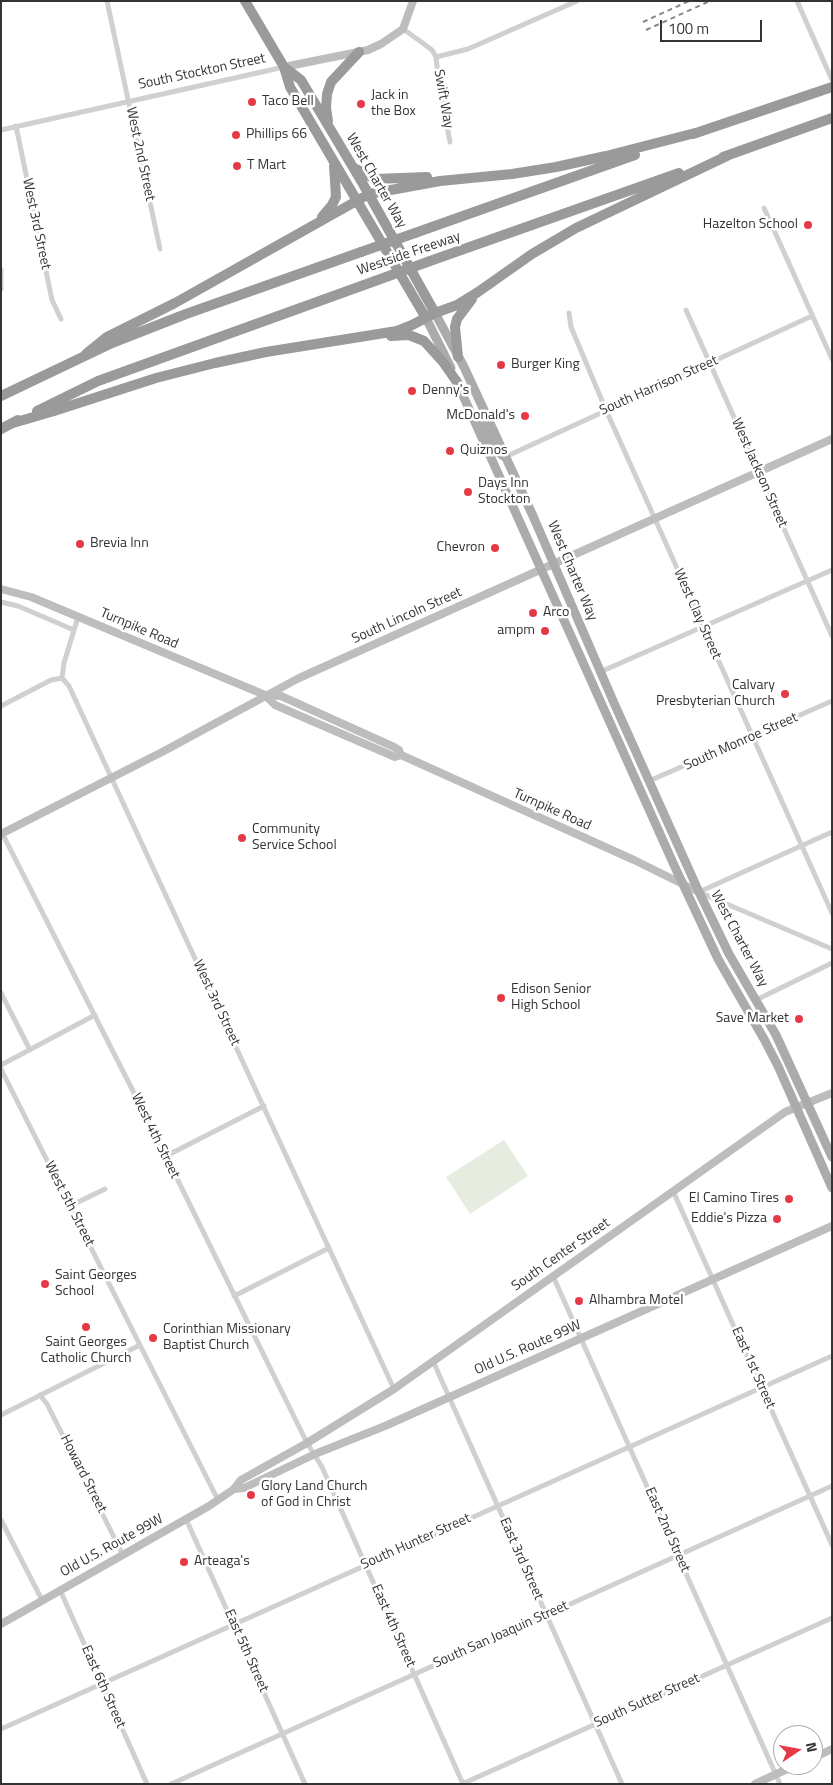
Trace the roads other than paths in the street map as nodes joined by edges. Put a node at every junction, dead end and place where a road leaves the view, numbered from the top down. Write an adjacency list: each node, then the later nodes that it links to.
1 (107, 1): 12 (street, West 2nd Street)
2 (245, 1): 9 (highway, West Charter Way)
3 (413, 1): 6 (street)
4 (577, 1): 8 (street)
5 (796, 1): 10 (street)
6 (403, 29): 7 (street, South Stockton Street); 8 (street)
7 (359, 52): 9 (street, South Stockton Street); 15 (highway)
8 (436, 57): 18 (street, Swift Way)
9 (284, 67): 12 (street, South Stockton Street); 15 (highway, West Charter Way); 20 (highway, West Charter Way)
10 (832, 80)
11 (832, 87): 17 (highway, Westside Freeway)
12 (128, 101): 14 (street, South Stockton Street); 27 (street, West 2nd Street)
13 (831, 119): 19 (highway, Westside Freeway)
14 (16, 126): 16 (street, South Stockton Street); 35 (street, West 3rd Street)
15 (329, 127): 21 (highway, West Charter Way)
16 (1, 130)
17 (699, 132): 22 (highway); 37 (highway, Westside Freeway, bridge)
18 (450, 142)
19 (730, 155): 30 (highway); 45 (highway, Westside Freeway, bridge)
20 (334, 163): 24 (highway, West Charter Way); 26 (highway)
21 (353, 167): 22 (highway); 23 (highway, West Charter Way)
22 (440, 181): 23 (highway)
23 (368, 194): 24 (highway); 33 (highway, West Charter Way)
24 (356, 202): 26 (highway); 33 (highway, West Charter Way)
25 (764, 208): 34 (street)
26 (317, 223): 37 (highway)
27 (160, 248)
28 (1, 270): 29 (street)
29 (1, 289)
30 (478, 292): 33 (highway); 38 (highway)
31 (686, 310): 40 (street, West Jackson Street)
32 (569, 313): 43 (street, West Clay Street)
33 (430, 315): 36 (highway); 38 (main road, West Charter Way); 41 (main road, West Charter Way)
34 (812, 316): 39 (street); 40 (street, South Harrison Street)
35 (61, 319)
36 (355, 338): 41 (highway); 45 (highway)
37 (86, 354): 42 (highway, Westside Freeway)
38 (458, 357): 48 (main road, West Charter Way)
39 (832, 359)
40 (710, 363): 43 (street, South Harrison Street); 49 (street, West Jackson Street)
41 (459, 385): 44 (main road, West Charter Way)
42 (1, 396)
43 (606, 410): 48 (street, South Harrison Street); 50 (street, West Clay Street)
44 (472, 414): 48 (main road); 52 (main road, West Charter Way)
45 (13, 423): 46 (highway, Westside Freeway)
46 (1, 429)
47 (832, 440): 49 (street, South Lincoln Street)
48 (505, 457): 51 (main road, West Charter Way)
49 (758, 472): 50 (street, South Lincoln Street); 54 (street, West Jackson Street)
50 (656, 519): 51 (street, South Lincoln Street); 58 (street, West Clay Street)
51 (553, 564): 52 (street, South Lincoln Street); 62 (main road, West Charter Way)
52 (541, 569): 61 (main road, West Charter Way); 64 (street, South Lincoln Street)
53 (832, 570): 54 (street)
54 (808, 581): 58 (street); 60 (street, West Jackson Street)
55 (1, 590): 57 (street, Turnpike Road)
56 (1, 602): 59 (street)
57 (78, 617): 59 (street); 64 (street, Turnpike Road)
58 (704, 628): 62 (street); 67 (street, West Clay Street)
59 (74, 630): 63 (street)
60 (832, 636)
61 (574, 641): 62 (main road); 68 (main road, West Charter Way)
62 (600, 672): 71 (main road, West Charter Way)
63 (62, 678): 66 (street); 70 (street, West 3rd Street)
64 (265, 695): 69 (street, Turnpike Road); 69 (street, Turnpike Road); 70 (street, South Lincoln Street)
65 (832, 701): 67 (street, South Monroe Street)
66 (1, 706)
67 (753, 737): 71 (street, South Monroe Street); 74 (street, West Clay Street)
68 (624, 754): 71 (main road); 75 (main road, West Charter Way)
69 (401, 755): 75 (street, Turnpike Road)
70 (112, 777): 73 (street, South Lincoln Street); 88 (street, West 3rd Street)
71 (649, 782): 76 (main road, West Charter Way)
72 (832, 832): 74 (street)
73 (2, 833): 82 (street, West 4th Street)
74 (802, 846): 76 (street); 77 (street, West Clay Street)
75 (684, 886): 76 (street, Turnpike Road); 89 (main road, West Charter Way)
76 (699, 892): 78 (street, Turnpike Road); 81 (main road, West Charter Way)
77 (832, 913)
78 (832, 949)
79 (832, 963): 81 (street)
80 (1, 993): 83 (street)
81 (756, 1000): 87 (main road, West Charter Way)
82 (95, 1015): 83 (street); 90 (street, West 4th Street)
83 (30, 1050): 84 (street)
84 (1, 1065)
85 (1, 1069): 95 (street, West 5th Street)
86 (832, 1093): 87 (street, South Center Street)
87 (807, 1103): 89 (street, South Center Street); 91 (main road, West Charter Way)
88 (264, 1106): 90 (street); 97 (street, West 3rd Street)
89 (796, 1108): 92 (main road, West Charter Way); 94 (street, South Center Street)
90 (166, 1156): 100 (street, West 4th Street)
91 (832, 1157)
92 (832, 1188)
93 (105, 1189): 95 (street)
94 (674, 1191): 98 (street, South Center Street); 99 (street, East 1st Street)
95 (70, 1206): 102 (street, West 5th Street)
96 (832, 1226): 99 (street, Old U.S. Route 99W)
97 (329, 1248): 100 (street); 105 (street, West 3rd Street)
98 (553, 1276): 101 (street, East 2nd Street); 104 (street, South Center Street)
99 (713, 1279): 101 (street, Old U.S. Route 99W); 106 (street, East 1st Street)
100 (234, 1296): 110 (street, West 4th Street)
101 (581, 1338): 108 (street, Old U.S. Route 99W); 111 (street, East 2nd Street)
102 (140, 1345): 107 (street); 116 (street, West 5th Street)
103 (832, 1356): 106 (street, South Hunter Street)
104 (433, 1361): 105 (street, South Center Street); 108 (street, East 3rd Street)
105 (394, 1388): 110 (street, South Center Street)
106 (762, 1388): 111 (street, South Hunter Street); 115 (street, East 1st Street)
107 (40, 1395): 109 (street); 121 (street, Howard Street)
108 (449, 1397): 112 (street, Old U.S. Route 99W); 117 (street, East 3rd Street)
109 (1, 1415)
110 (307, 1443): 112 (street, East 4th Street); 114 (street, Old U.S. Route 99W)
111 (629, 1447): 117 (street, South Hunter Street); 122 (street, East 2nd Street)
112 (314, 1454): 114 (street, Old U.S. Route 99W); 123 (street, East 4th Street)
113 (832, 1486): 115 (street, South San Joaquin Street)
114 (234, 1489): 116 (street, Old U.S. Route 99W)
115 (810, 1496): 120 (street, East 1st Street); 122 (street, South San Joaquin Street)
116 (218, 1500): 118 (street, Old U.S. Route 99W)
117 (498, 1506): 123 (street, South Hunter Street); 126 (street, East 3rd Street)
118 (186, 1519): 121 (street, Old U.S. Route 99W); 129 (street, East 5th Street)
119 (1, 1520): 125 (street)
120 (832, 1545)
121 (123, 1555): 124 (street, Old U.S. Route 99W)
122 (678, 1556): 126 (street, South San Joaquin Street); 130 (street, East 2nd Street)
123 (366, 1565): 129 (street, South Hunter Street); 131 (street, East 4th Street)
124 (60, 1590): 125 (street, Old U.S. Route 99W); 132 (street, East 6th Street)
125 (42, 1600): 128 (street, Old U.S. Route 99W)
126 (546, 1615): 131 (street, South San Joaquin Street); 133 (street, East 3rd Street)
127 (832, 1618): 130 (street, South Sutter Street)
128 (1, 1624)
129 (234, 1624): 132 (street, South Hunter Street); 135 (street, East 5th Street)
130 (727, 1665): 133 (street, South Sutter Street); 136 (street, East 2nd Street)
131 (414, 1674): 135 (street, South San Joaquin Street); 141 (street, East 4th Street)
132 (102, 1684): 134 (street, South Hunter Street); 138 (street, East 6th Street)
133 (595, 1724): 141 (street, South Sutter Street); 142 (street, East 3rd Street)
134 (1, 1729)
135 (283, 1734): 139 (street, South San Joaquin Street); 140 (street, East 5th Street)
136 (773, 1767)
137 (774, 1775): 143 (street)
138 (146, 1784)
139 (171, 1784)
140 (305, 1784)
141 (463, 1784)
142 (622, 1784)
143 (754, 1784)

